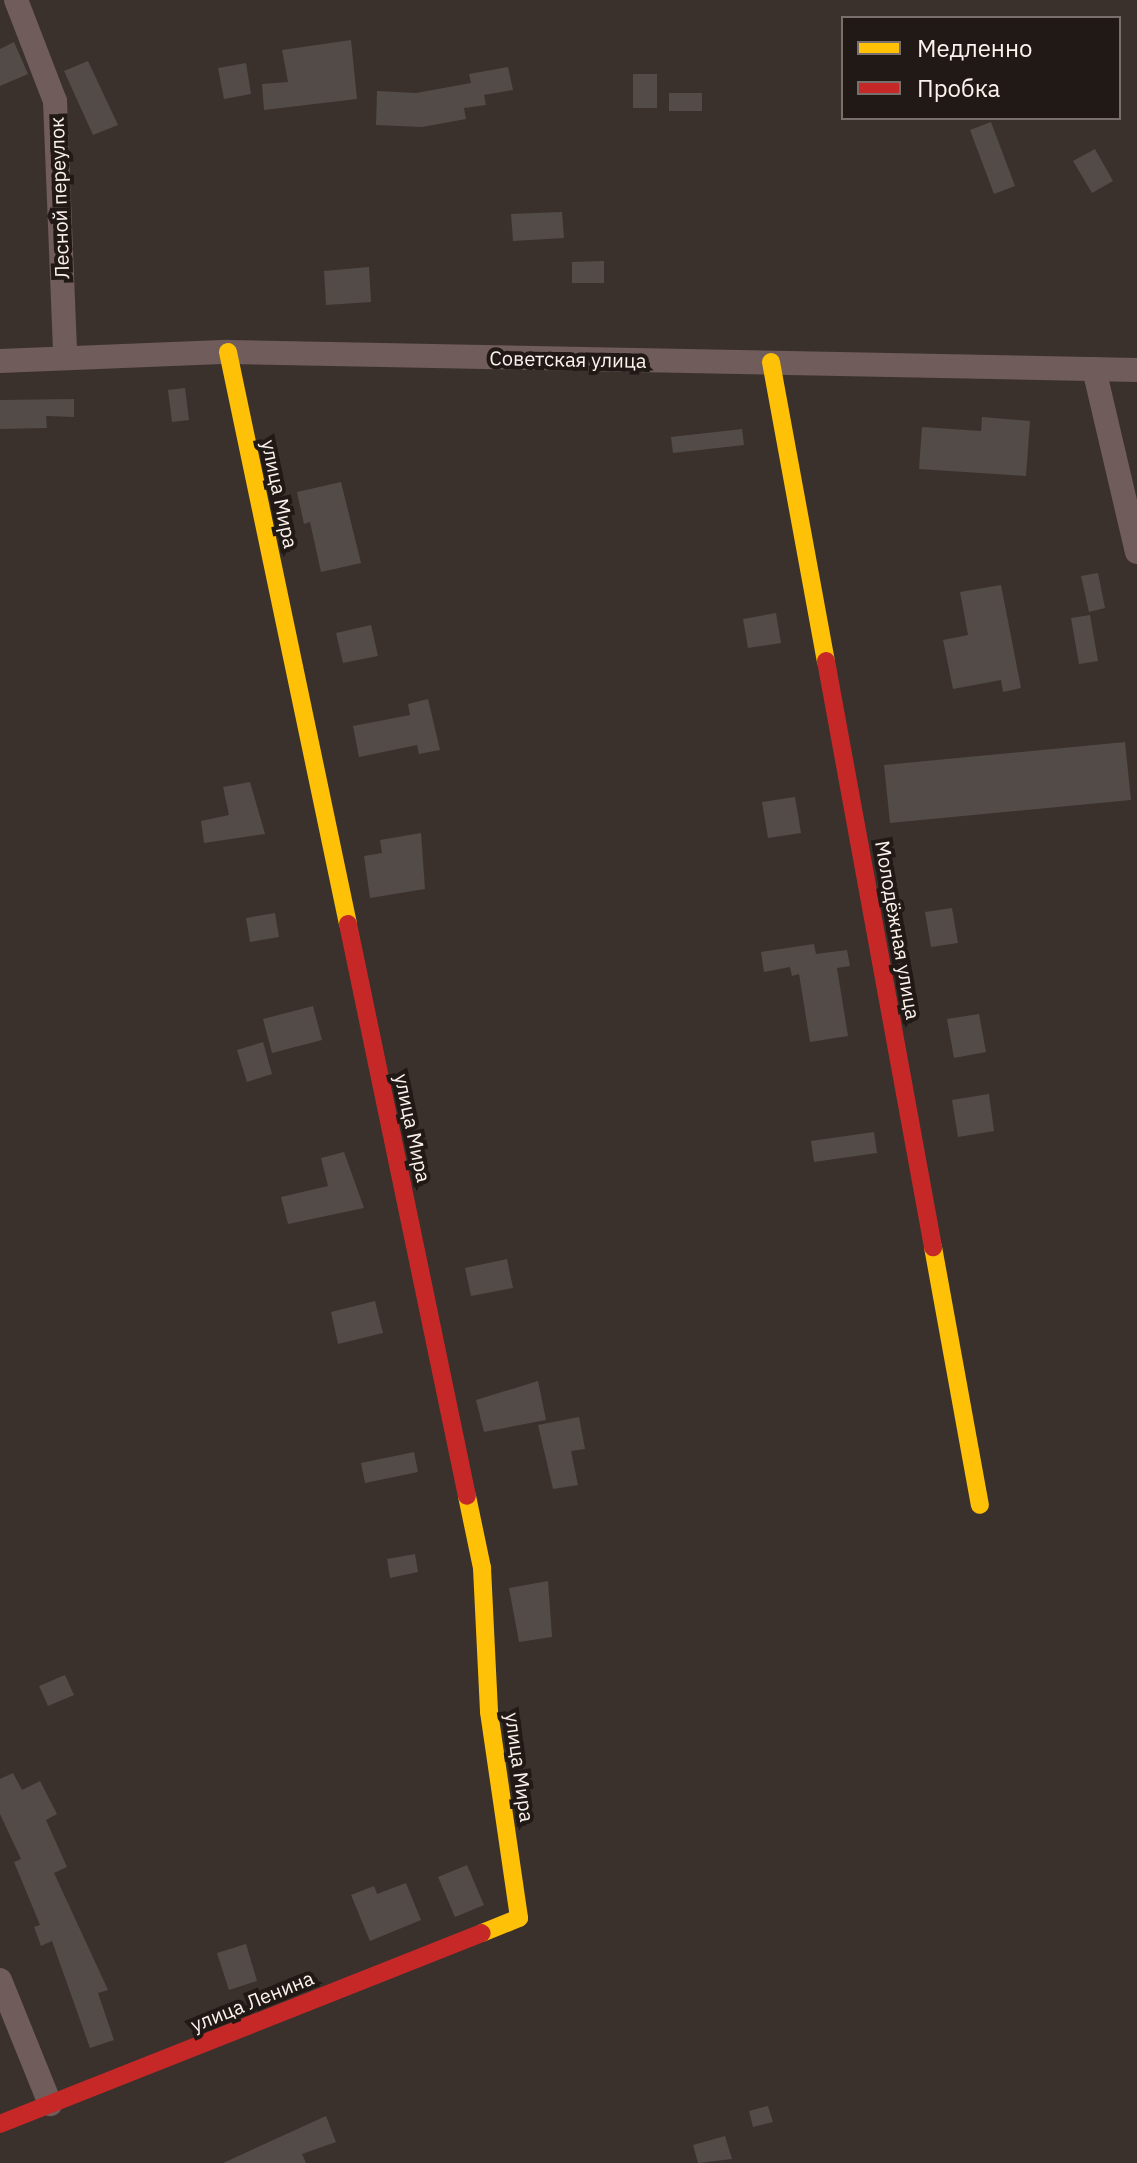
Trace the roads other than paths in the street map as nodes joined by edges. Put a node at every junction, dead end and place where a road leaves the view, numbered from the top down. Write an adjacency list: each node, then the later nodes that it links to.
1 (16, 0): 3 (street, Лесной переулок)
2 (228, 352): 3 (street, Советская улица); 5 (street, Советская улица); 10 (street, улица Мира)
3 (65, 355): 4 (street, Советская улица)
4 (0, 361)
5 (771, 362): 6 (street, Советская улица); 9 (street, Молодёжная улица)
6 (1094, 369): 7 (street, Советская улица); 8 (street)
7 (1137, 370)
8 (1137, 552)
9 (980, 1505)
10 (519, 1918): 12 (street, улица Ленина)
11 (0, 1980): 12 (street)
12 (50, 2104): 13 (street, улица Ленина)
13 (0, 2124)

